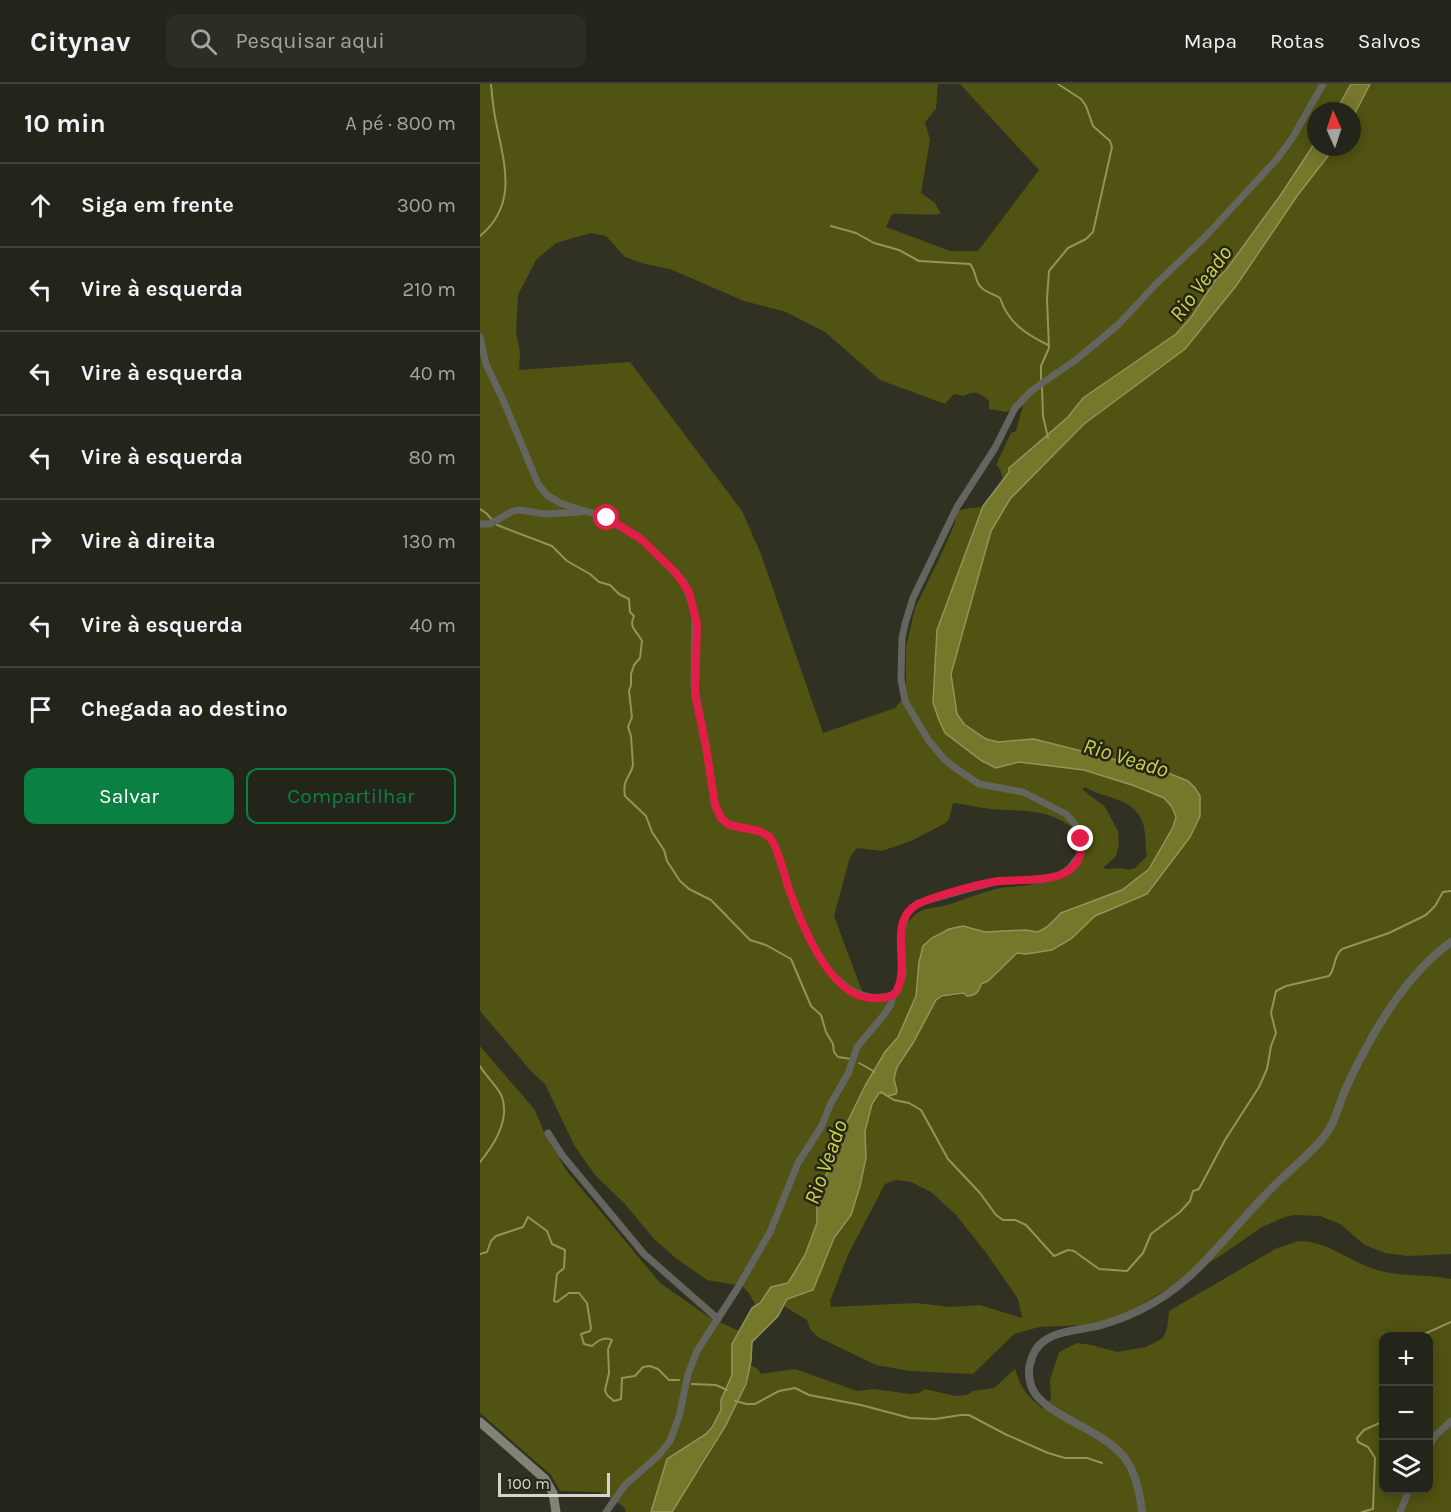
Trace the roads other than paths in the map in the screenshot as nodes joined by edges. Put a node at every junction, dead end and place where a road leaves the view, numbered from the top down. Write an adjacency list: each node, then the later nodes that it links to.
1 (1323, 84): 6 (street)
2 (480, 337): 3 (street)
3 (586, 511): 4 (street); 6 (street)
4 (480, 524)
5 (1451, 942): 15 (street)
6 (893, 995): 8 (street)
7 (548, 1133): 8 (street)
8 (718, 1319): 14 (street)
9 (1451, 1421): 11 (street)
10 (480, 1422): 13 (main road)
11 (1432, 1440)
12 (1407, 1494): 16 (street)
13 (556, 1512)
14 (606, 1512)
15 (1142, 1512)
16 (1400, 1512)

